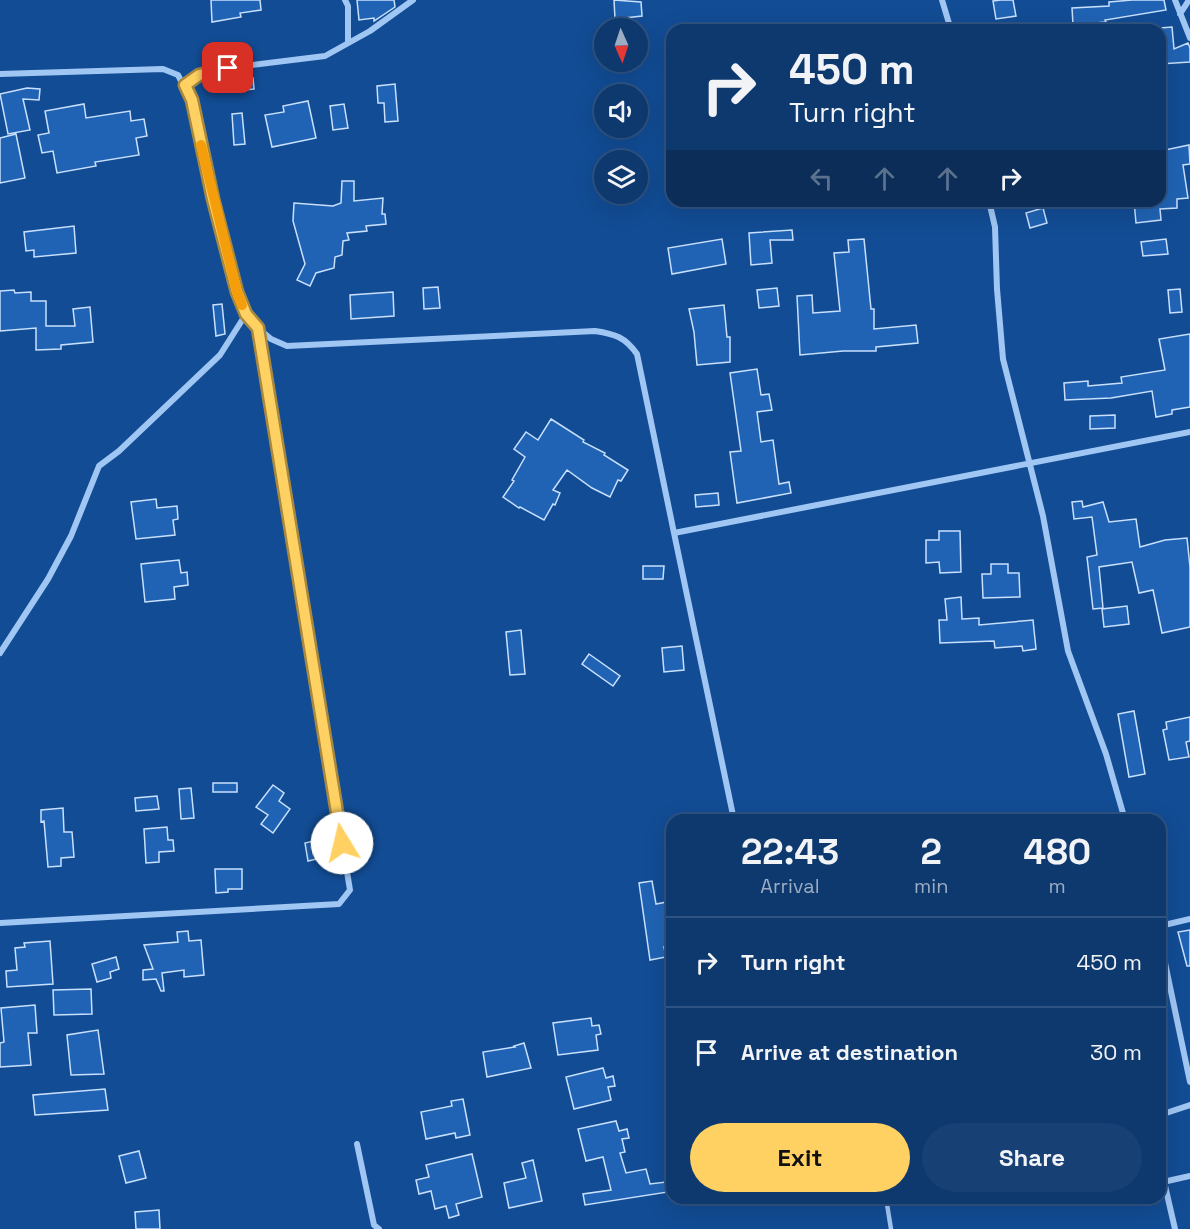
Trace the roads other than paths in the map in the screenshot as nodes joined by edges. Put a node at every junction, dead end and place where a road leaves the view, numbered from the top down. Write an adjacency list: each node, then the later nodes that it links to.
1 (345, 0): 9 (street)
2 (413, 0): 9 (street)
3 (944, 0): 7 (street)
4 (1175, 0): 6 (street)
5 (1189, 0): 6 (street)
6 (1180, 14): 8 (street)
7 (950, 24)
8 (1190, 38)
9 (348, 41): 11 (street)
10 (0, 74): 11 (street)
11 (185, 85): 13 (street)
12 (990, 207): 16 (street)
13 (246, 314): 14 (street); 18 (street)
14 (258, 328): 17 (street); 22 (street)
15 (1190, 432): 16 (street)
16 (1028, 464): 17 (street); 20 (street)
17 (674, 533): 19 (street)
18 (0, 653)
19 (733, 814)
20 (1123, 814)
21 (1190, 919): 23 (street)
22 (0, 923)
23 (1166, 925)
24 (1166, 968): 25 (street)
25 (1190, 1082)
26 (1190, 1105): 27 (street)
27 (1166, 1113)
28 (357, 1144): 33 (street)
29 (1190, 1176): 30 (street)
30 (1166, 1181)
31 (1166, 1194): 35 (street)
32 (887, 1204): 34 (lane)
33 (379, 1229)
34 (891, 1229)
35 (1175, 1229)

